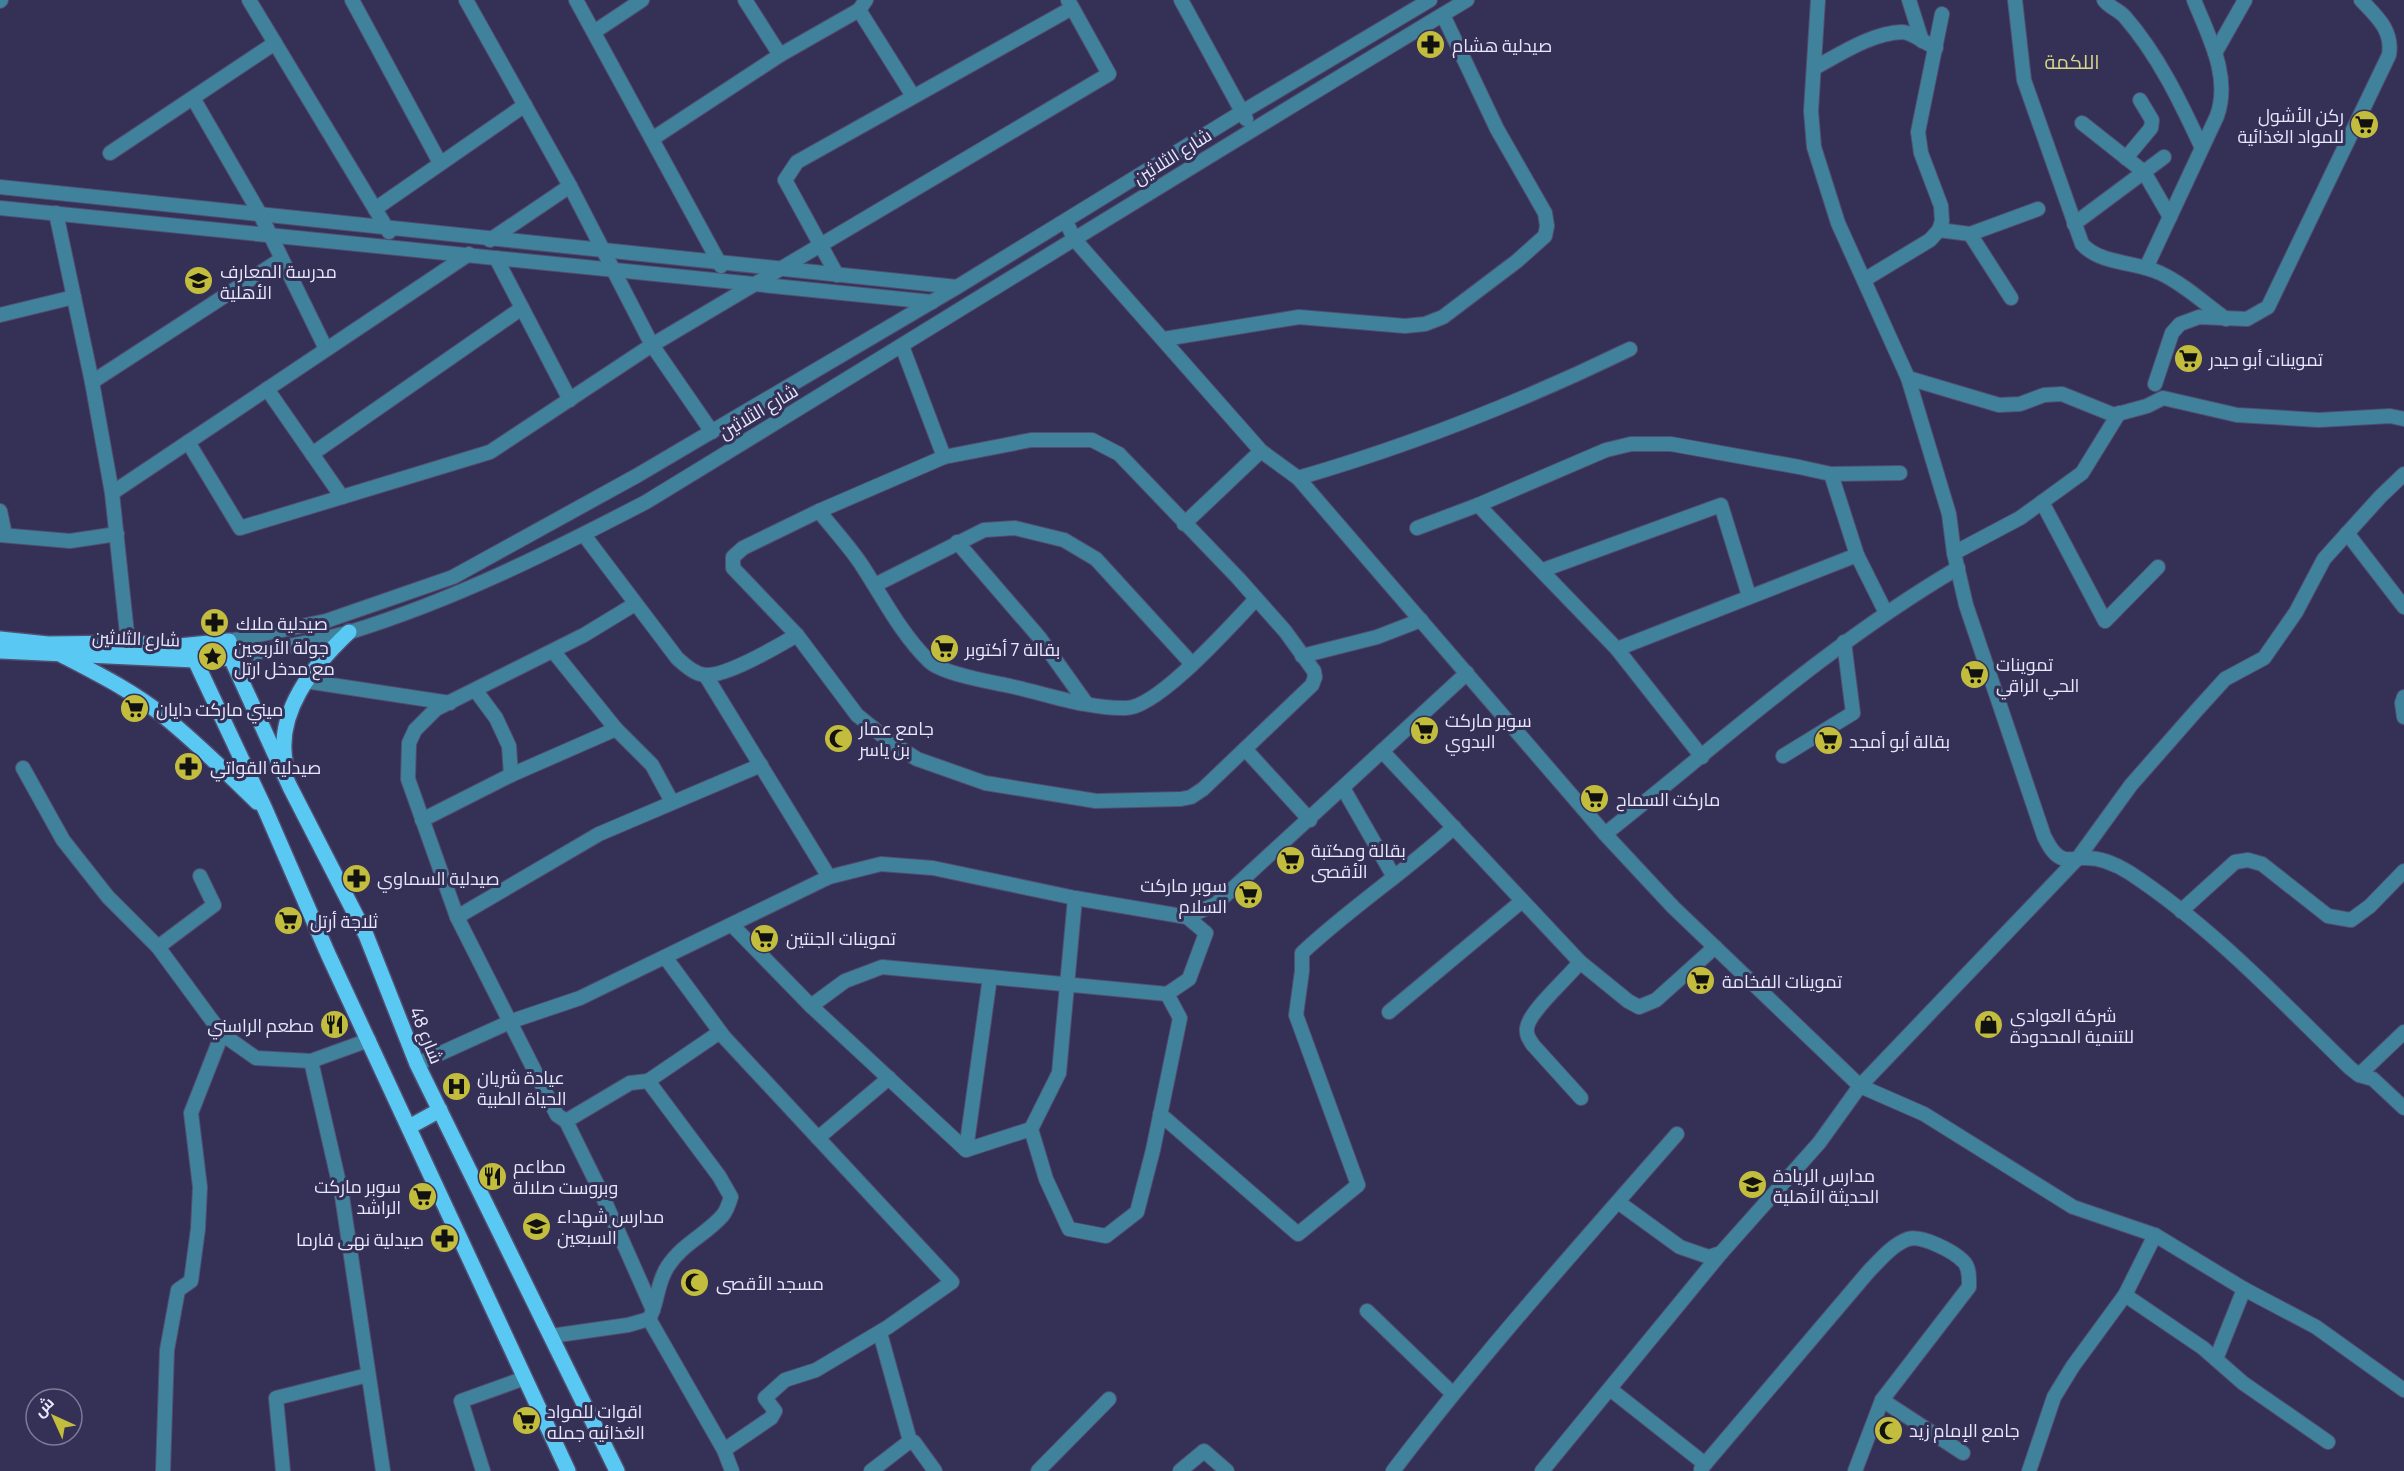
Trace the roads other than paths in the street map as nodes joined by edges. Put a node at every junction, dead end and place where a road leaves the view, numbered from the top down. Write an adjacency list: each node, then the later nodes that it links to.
1 (249, 0): 23 (street)
2 (352, 0): 40 (street)
3 (466, 0): 31 (street)
4 (576, 0): 21 (street)
5 (642, 0): 21 (street)
6 (744, 0): 26 (street)
7 (1181, 0): 32 (street)
8 (1430, 0): 32 (street, شارع الثلاثين)
9 (1467, 0): 20 (street, شارع الثلاثين)
10 (1818, 0): 27 (street)
11 (1910, 0): 22 (street)
12 (2014, 0): 51 (street)
13 (2104, 0): 36 (street)
14 (2194, 0): 25 (street)
15 (2245, 0): 25 (street)
16 (2361, 0): 78 (street)
17 (1070, 4): 28 (street); 58 (street)
18 (862, 5): 26 (street); 28 (street)
19 (1942, 14): 24 (street)
20 (1443, 15): 34 (street, شارع الثلاثين); 79 (street)
21 (594, 32): 35 (street)
22 (1922, 41): 24 (street); 27 (street)
23 (275, 43): 29 (street); 45 (street)
24 (1936, 48): 53 (street)
25 (2215, 53): 36 (street)
26 (780, 55): 35 (street)
27 (1814, 68): 69 (street)
28 (913, 96): 58 (street)
29 (193, 98): 37 (street); 48 (street)
30 (2140, 100): 39 (street)
31 (525, 105): 40 (street); 42 (street)
32 (1242, 112): 34 (street); 50 (street, شارع الثلاثين)
33 (2082, 123): 39 (street)
34 (1251, 129): 57 (street, شارع الثلاثين)
35 (652, 139): 64 (street)
36 (2202, 146): 49 (street)
37 (110, 153)
38 (2164, 157): 41 (street)
39 (2126, 158): 41 (street)
40 (440, 163): 45 (street)
41 (2144, 172): 49 (street); 51 (street)
42 (570, 186): 56 (street); 60 (street)
43 (0, 187): 48 (street)
44 (0, 208): 47 (street)
45 (375, 209): 52 (street)
46 (2038, 209): 55 (street)
47 (56, 213): 54 (street); 73 (street)
48 (260, 214): 52 (street); 54 (street)
49 (2170, 217): 65 (street)
50 (1065, 222): 57 (street); 72 (street, شارع الثلاثين)
51 (2074, 224): 65 (street)
52 (386, 227): 56 (street); 59 (street)
53 (1939, 230): 55 (street); 69 (street)
54 (269, 234): 59 (street); 63 (street)
55 (1970, 234): 74 (street)
56 (491, 239): 60 (street); 61 (street)
57 (1075, 240): 79 (street); 81 (street, شارع الثلاثين)
58 (820, 246): 66 (street); 68 (street)
59 (398, 248): 61 (street)
60 (604, 250): 64 (street); 67 (street)
61 (466, 255): 62 (street); 82 (street)
62 (496, 258): 67 (street); 76 (street)
63 (280, 260): 82 (street); 85 (street)
64 (719, 262): 66 (street); 70 (street)
65 (2146, 268): 78 (street)
66 (781, 269): 68 (street); 71 (street)
67 (614, 270): 70 (street); 80 (street)
68 (837, 275): 72 (street)
69 (1864, 280): 84 (street)
70 (729, 281): 71 (street)
71 (755, 284): 75 (street); 80 (street)
72 (957, 287): 75 (street, شارع الثلاثين)
73 (74, 297): 77 (street); 85 (street)
74 (2012, 298)
75 (932, 302): 91 (street, شارع الثلاثين)
76 (522, 308): 88 (street); 94 (street)
77 (0, 315)
78 (2226, 319): 86 (street)
79 (1164, 339): 93 (street)
80 (652, 345): 88 (street); 91 (street)
81 (902, 346): 95 (street); 111 (street, شارع الثلاثين)
82 (326, 349): 87 (street)
83 (1630, 349): 99 (street)
84 (1908, 378): 89 (street); 113 (street)
85 (92, 382): 100 (street)
86 (2155, 384)
87 (267, 389): 92 (street); 94 (street)
88 (570, 400): 101 (street)
89 (2119, 413): 90 (street); 102 (street)
90 (2404, 419)
91 (712, 432): 128 (street, شارع الثلاثين)
92 (188, 442): 100 (street); 101 (street)
93 (1261, 451): 99 (street); 106 (street)
94 (312, 454): 101 (street)
95 (944, 457): 105 (street); 106 (street)
96 (1900, 473): 97 (street)
97 (1831, 474): 103 (street); 114 (street)
98 (2404, 474): 108 (street)
99 (1298, 478): 124 (street)
100 (112, 493): 109 (street)
101 (342, 497)
102 (2042, 502): 113 (street); 116 (street)
103 (1478, 505): 107 (street); 117 (street)
104 (0, 510): 110 (street)
105 (819, 511): 118 (street); 126 (street)
106 (1184, 524): 120 (street)
107 (1417, 528)
108 (2347, 533): 122 (street); 164 (street)
109 (117, 534): 110 (street); 130 (street)
110 (2, 535)
111 (584, 535): 121 (street); 125 (street, شارع الثلاثين)
112 (957, 542): 118 (street); 139 (street); 146 (street)
113 (1954, 553): 115 (street)
114 (1857, 555): 119 (street); 123 (street)
115 (1958, 567): 123 (street); 164 (street)
116 (2158, 567)
117 (1543, 570): 119 (street); 132 (street)
118 (875, 585): 146 (street)
119 (1749, 596): 132 (street)
120 (1256, 599): 136 (street); 139 (street)
121 (636, 604): 134 (street); 141 (street)
122 (2404, 607)
123 (1886, 613): 129 (street)
124 (1421, 620): 136 (street); 140 (street)
125 (349, 632): 137 (street, شارع الثلاثين); 142 (main road)
126 (797, 635): 141 (street); 149 (street)
127 (0, 639): 130 (main road, شارع الثلاثين)
128 (230, 642): 131 (main road, شارع الثلاثين); 137 (main road, شارع 48)
129 (1844, 642): 151 (street); 152 (street)
130 (128, 643): 131 (main road, شارع الثلاثين)
131 (179, 646): 138 (main road)
132 (1617, 649): 152 (street)
133 (0, 651): 135 (main road, شارع الثلاثين)
134 (553, 651): 143 (street); 148 (street)
135 (62, 655): 138 (main road, شارع الثلاثين); 159 (main road)
136 (1302, 656): 149 (street)
137 (231, 658): 138 (main road, شارع الثلاثين); 156 (main road, شارع 48)
138 (195, 660): 159 (main road)
139 (1192, 664): 146 (street)
140 (1467, 673): 150 (street); 163 (street)
141 (706, 676): 153 (street)
142 (305, 681): 145 (street); 156 (main road)
143 (476, 691): 145 (street); 155 (street)
144 (2404, 697): 147 (street)
145 (450, 703): 160 (street)
146 (1086, 703)
147 (2404, 717)
148 (615, 729): 155 (street); 158 (street)
149 (1245, 749): 161 (street)
150 (1382, 751): 157 (street); 162 (street)
151 (1783, 756)
152 (1701, 757): 163 (street)
153 (761, 765): 158 (street); 167 (street)
154 (23, 768): 175 (street)
155 (511, 776): 160 (street)
156 (290, 787): 190 (main road, شارع 48)
157 (1343, 788): 161 (street); 168 (street)
158 (672, 802): 172 (street)
159 (265, 809): 188 (main road)
160 (422, 820): 172 (street)
161 (1310, 820): 173 (street)
162 (1454, 827): 168 (street); 170 (street)
163 (1605, 834): 176 (street)
164 (2078, 858): 171 (street); 194 (street)
165 (2404, 871): 171 (street)
166 (200, 876): 175 (street)
167 (829, 877): 169 (street); 174 (street)
168 (1394, 877): 198 (street)
169 (1075, 898): 173 (street); 180 (street)
170 (1522, 901): 178 (street); 183 (street)
171 (2181, 911): 191 (street)
172 (457, 917): 184 (street)
173 (1187, 917): 181 (street)
174 (732, 925): 177 (street); 182 (street)
175 (158, 947): 187 (street)
176 (1715, 947): 178 (street); 194 (street)
177 (665, 957): 184 (street); 185 (street)
178 (1580, 962): 195 (street)
179 (990, 977): 180 (street); 182 (street); 204 (street)
180 (1067, 983): 181 (street); 201 (street)
181 (1167, 994): 198 (street)
182 (811, 1006): 192 (street)
183 (1389, 1012)
184 (512, 1021): 190 (street); 199 (street)
185 (720, 1032): 193 (street); 203 (street)
186 (2404, 1032): 191 (street)
187 (222, 1034): 189 (street); 228 (street)
188 (369, 1040): 189 (street); 200 (main road)
189 (311, 1061): 215 (street)
190 (417, 1064): 197 (main road, شارع 48)
191 (2359, 1075): 196 (street)
192 (889, 1078): 203 (street); 204 (street)
193 (648, 1081): 199 (street); 211 (street)
194 (1860, 1086): 206 (street); 207 (street)
195 (1581, 1098)
196 (2404, 1108)
197 (440, 1110): 200 (main road); 213 (main road, شارع 48)
198 (1160, 1114): 201 (street)
199 (566, 1121): 211 (street)
200 (409, 1126): 216 (main road)
201 (1031, 1129): 204 (street)
202 (1677, 1134): 205 (street)
203 (818, 1138): 212 (street)
204 (966, 1150)
205 (1618, 1202): 207 (street); 219 (street)
206 (2155, 1235): 208 (street); 209 (street)
207 (1721, 1253): 217 (street)
208 (2244, 1289): 214 (street); 218 (street)
209 (2125, 1295): 214 (street); 242 (street)
210 (1367, 1311): 219 (street)
211 (651, 1315): 213 (street); 224 (street)
212 (880, 1333): 222 (street); 224 (street)
213 (551, 1336): 227 (main road, شارع 48)
214 (2216, 1359): 223 (street)
215 (368, 1376): 229 (street); 230 (street)
216 (525, 1378): 231 (street); 232 (main road)
217 (1610, 1389): 226 (street); 240 (street)
218 (2404, 1390)
219 (1452, 1393): 239 (street)
220 (1108, 1400): 236 (street)
221 (1882, 1400): 225 (street); 226 (street); 241 (street)
222 (910, 1441): 234 (street); 235 (street)
223 (2328, 1442)
224 (723, 1450): 233 (street)
225 (1963, 1453)
226 (1703, 1468)
227 (611, 1469)
228 (163, 1471)
229 (283, 1471)
230 (383, 1471)
231 (483, 1471)
232 (568, 1471)
233 (732, 1471)
234 (871, 1471)
235 (935, 1471)
236 (1038, 1471)
237 (1180, 1471): 238 (street)
238 (1227, 1471)
239 (1393, 1471)
240 (1542, 1471)
241 (1856, 1471)
242 (2030, 1471)

